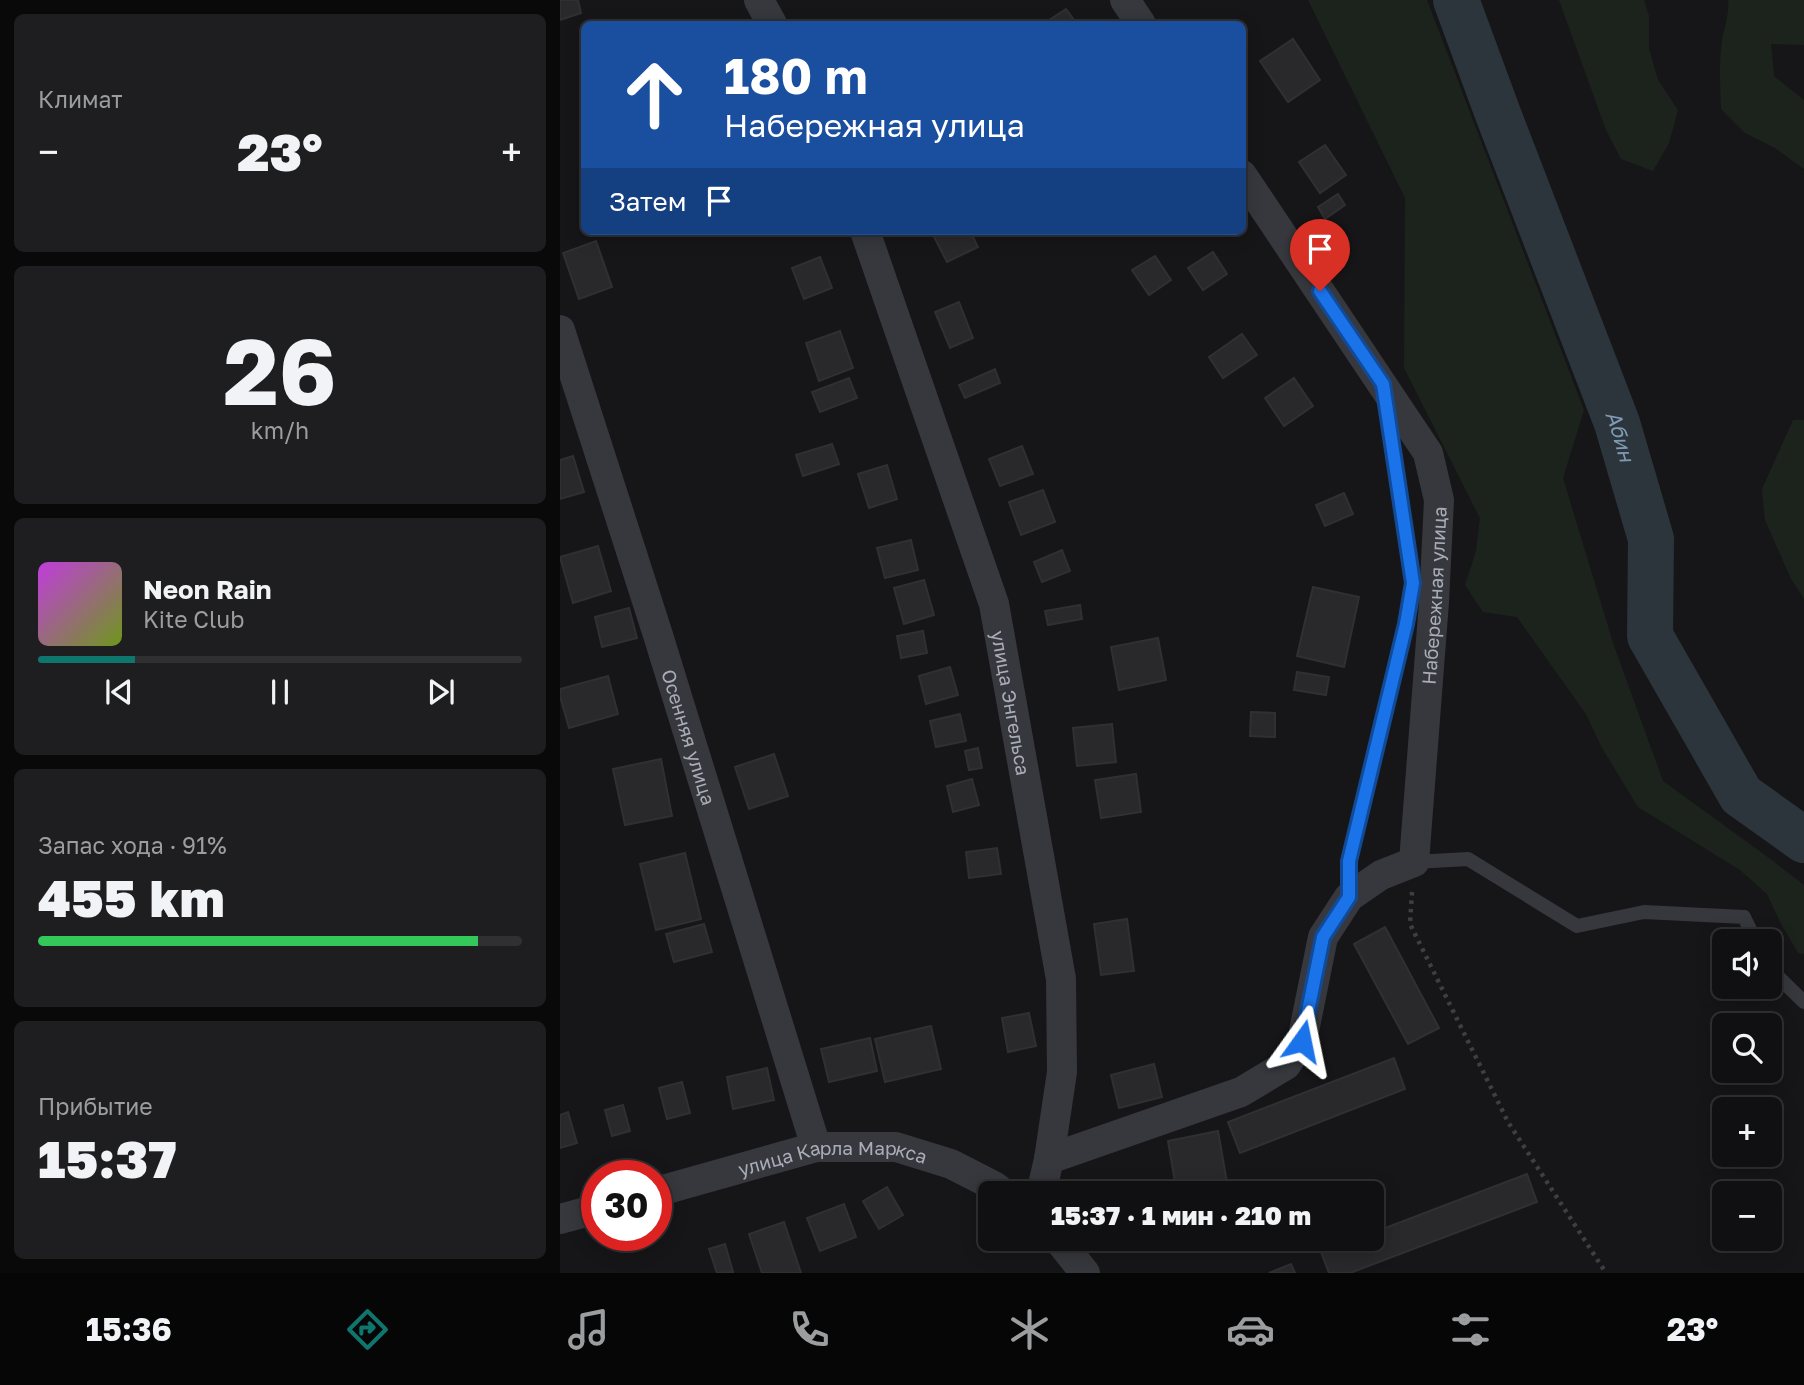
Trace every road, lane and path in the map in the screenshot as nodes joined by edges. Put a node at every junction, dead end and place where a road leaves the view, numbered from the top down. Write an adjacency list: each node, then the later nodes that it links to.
1 (759, 0): 3 (street)
2 (1125, 0): 4 (street)
3 (770, 21)
4 (1139, 21)
5 (1246, 181): 8 (street, Набережная улица)
6 (866, 235): 15 (street, улица Энгельса)
7 (560, 330): 14 (street, Осенняя улица)
8 (1383, 384): 9 (street, Набережная улица); 10 (lane)
9 (1414, 862): 10 (street); 11 (lane); 23 (path)
10 (1349, 897): 15 (street)
11 (1750, 929)
12 (1782, 981): 13 (lane)
13 (1804, 1002)
14 (816, 1147): 16 (street, улица Карла Маркса); 18 (street, улица Карла Маркса)
15 (1049, 1159): 17 (street, улица Энгельса)
16 (984, 1181)
17 (1044, 1181)
18 (672, 1188)
19 (581, 1213): 20 (street)
20 (560, 1219)
21 (1068, 1251): 22 (street)
22 (1085, 1273)
23 (1606, 1273)

